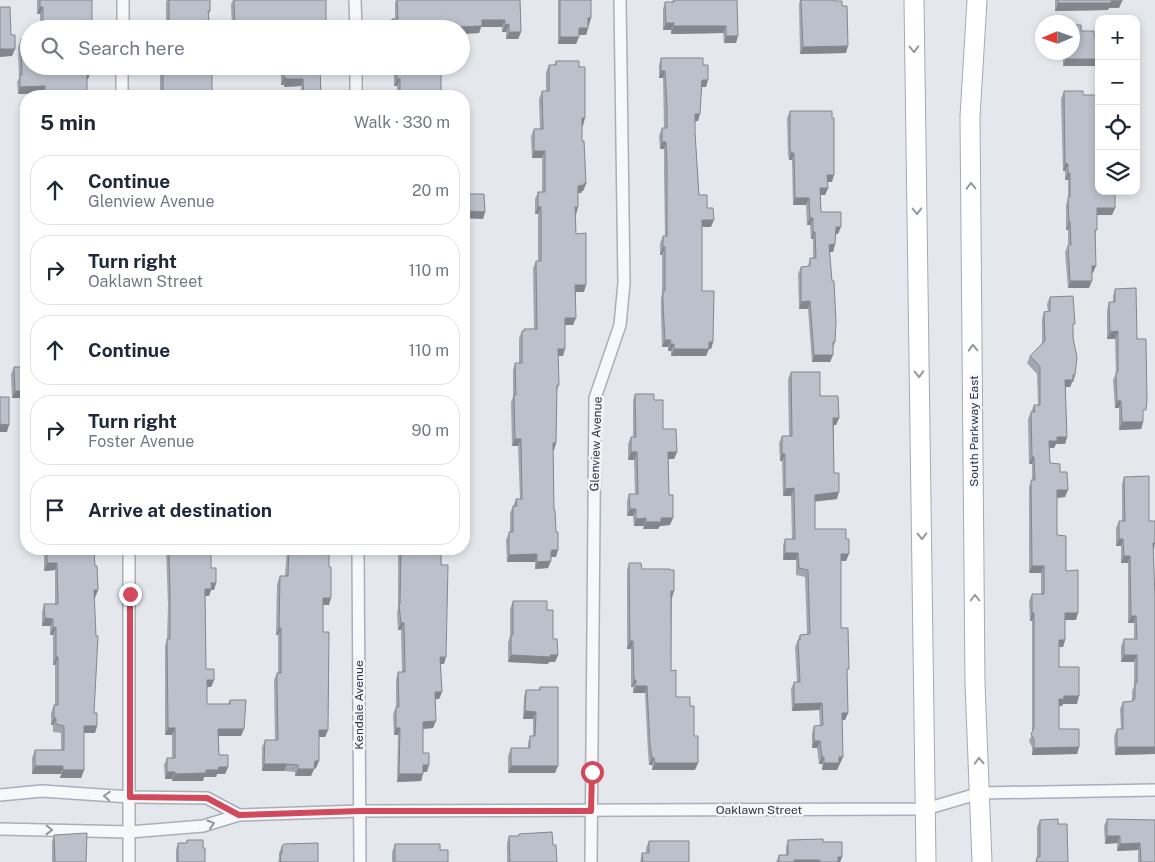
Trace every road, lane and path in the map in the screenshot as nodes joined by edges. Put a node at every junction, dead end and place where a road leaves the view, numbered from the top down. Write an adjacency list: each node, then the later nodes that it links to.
1 (123, 0): 6 (street)
2 (355, 0): 7 (street)
3 (620, 0): 20 (street, Glenview Avenue)
4 (914, 0): 18 (main road, one-way to 18)
5 (977, 0): 15 (main road, South Parkway East, one-way to 5)
6 (122, 20)
7 (356, 20)
8 (122, 75): 10 (street)
9 (356, 75): 11 (street)
10 (122, 90)
11 (356, 90)
12 (129, 555): 17 (street)
13 (358, 555): 19 (street, Kendale Avenue)
14 (1155, 790): 15 (street, Oaklawn Street)
15 (980, 793): 18 (street, Oaklawn Street); 28 (main road, South Parkway East)
16 (0, 795): 17 (street, one-way to 16)
17 (130, 797): 21 (street); 23 (street)
18 (926, 810): 20 (street, Oaklawn Street); 27 (main road)
19 (360, 811): 20 (street, Oaklawn Street); 21 (street, Oaklawn Street); 25 (street, Kendale Avenue)
20 (591, 811): 26 (street, Glenview Avenue)
21 (239, 815): 23 (street, one-way to 21)
22 (0, 829): 23 (street, one-way to 23)
23 (130, 832): 24 (street)
24 (129, 862)
25 (360, 862)
26 (591, 862)
27 (926, 862)
28 (982, 862)

